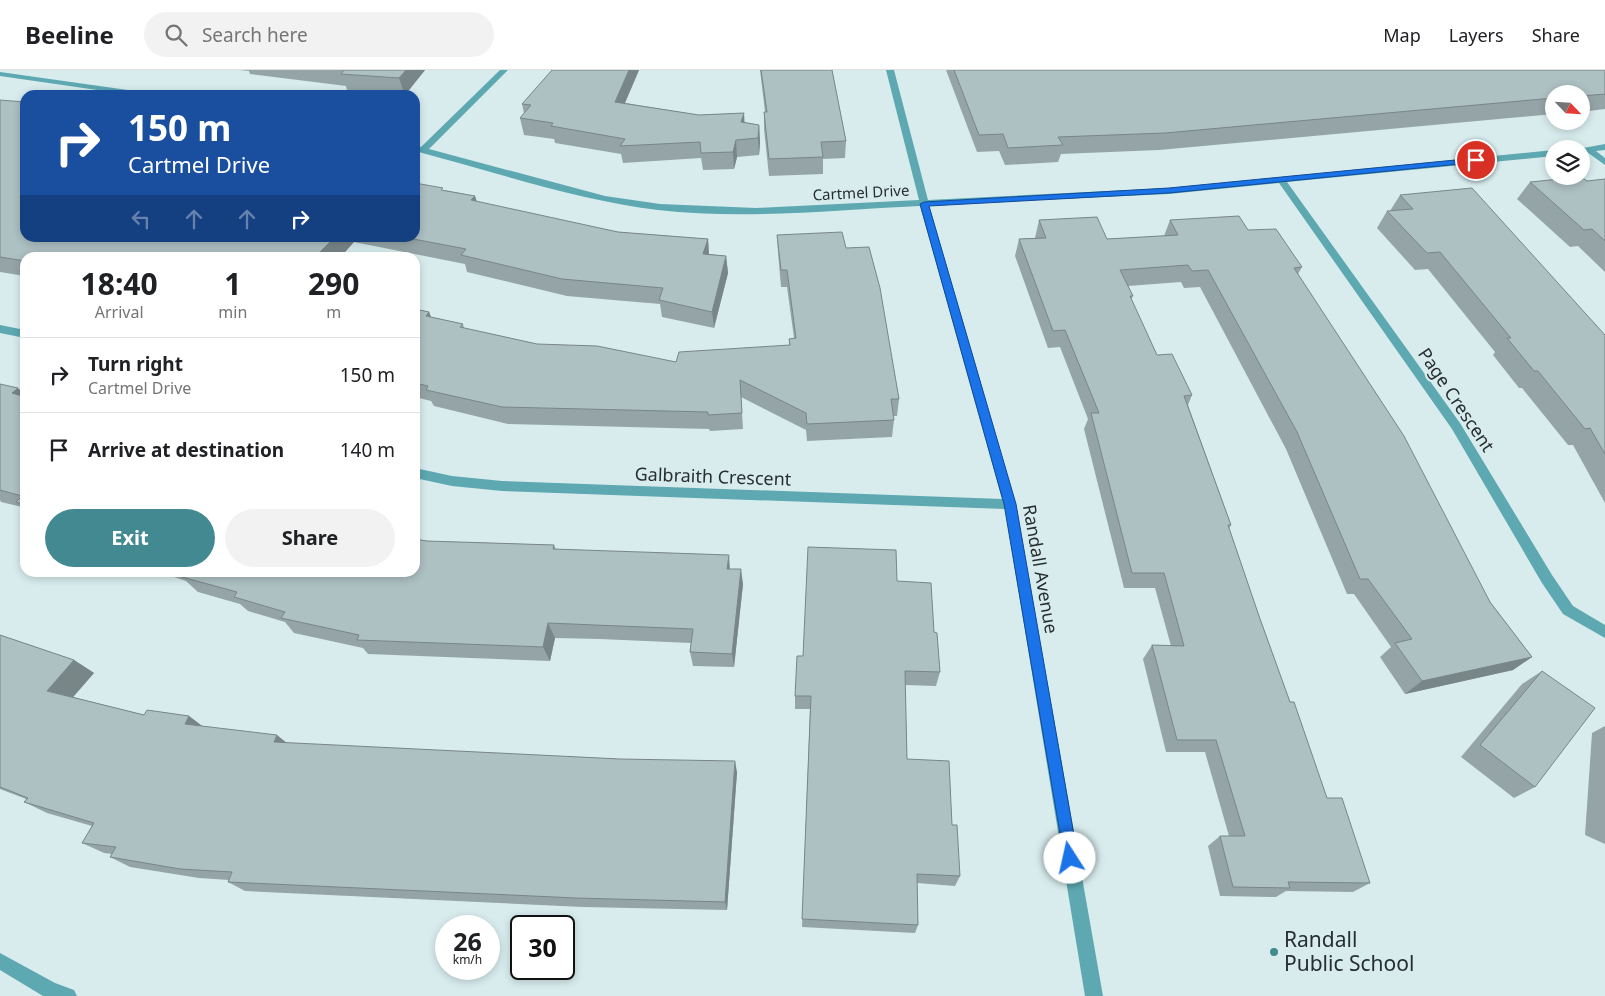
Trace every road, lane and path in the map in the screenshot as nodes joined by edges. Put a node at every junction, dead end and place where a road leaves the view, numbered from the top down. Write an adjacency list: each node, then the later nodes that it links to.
1 (504, 70): 5 (street)
2 (890, 70): 13 (street, Randall Avenue)
3 (0, 74): 4 (street)
4 (114, 90)
5 (420, 148)
6 (1605, 148): 8 (street)
7 (420, 149): 13 (street, Cartmel Drive)
8 (1590, 150)
9 (1590, 153): 11 (street)
10 (1545, 154): 12 (street, Cartmel Drive)
11 (1605, 162)
12 (1281, 180): 13 (street, Cartmel Drive); 18 (street, Page Crescent)
13 (924, 204): 17 (street, Randall Avenue)
14 (0, 329): 15 (street)
15 (20, 333)
16 (420, 474): 17 (street, Galbraith Crescent)
17 (1010, 504): 21 (street, Randall Avenue)
18 (1605, 632)
19 (0, 961): 20 (street)
20 (68, 996)
21 (1094, 996)

